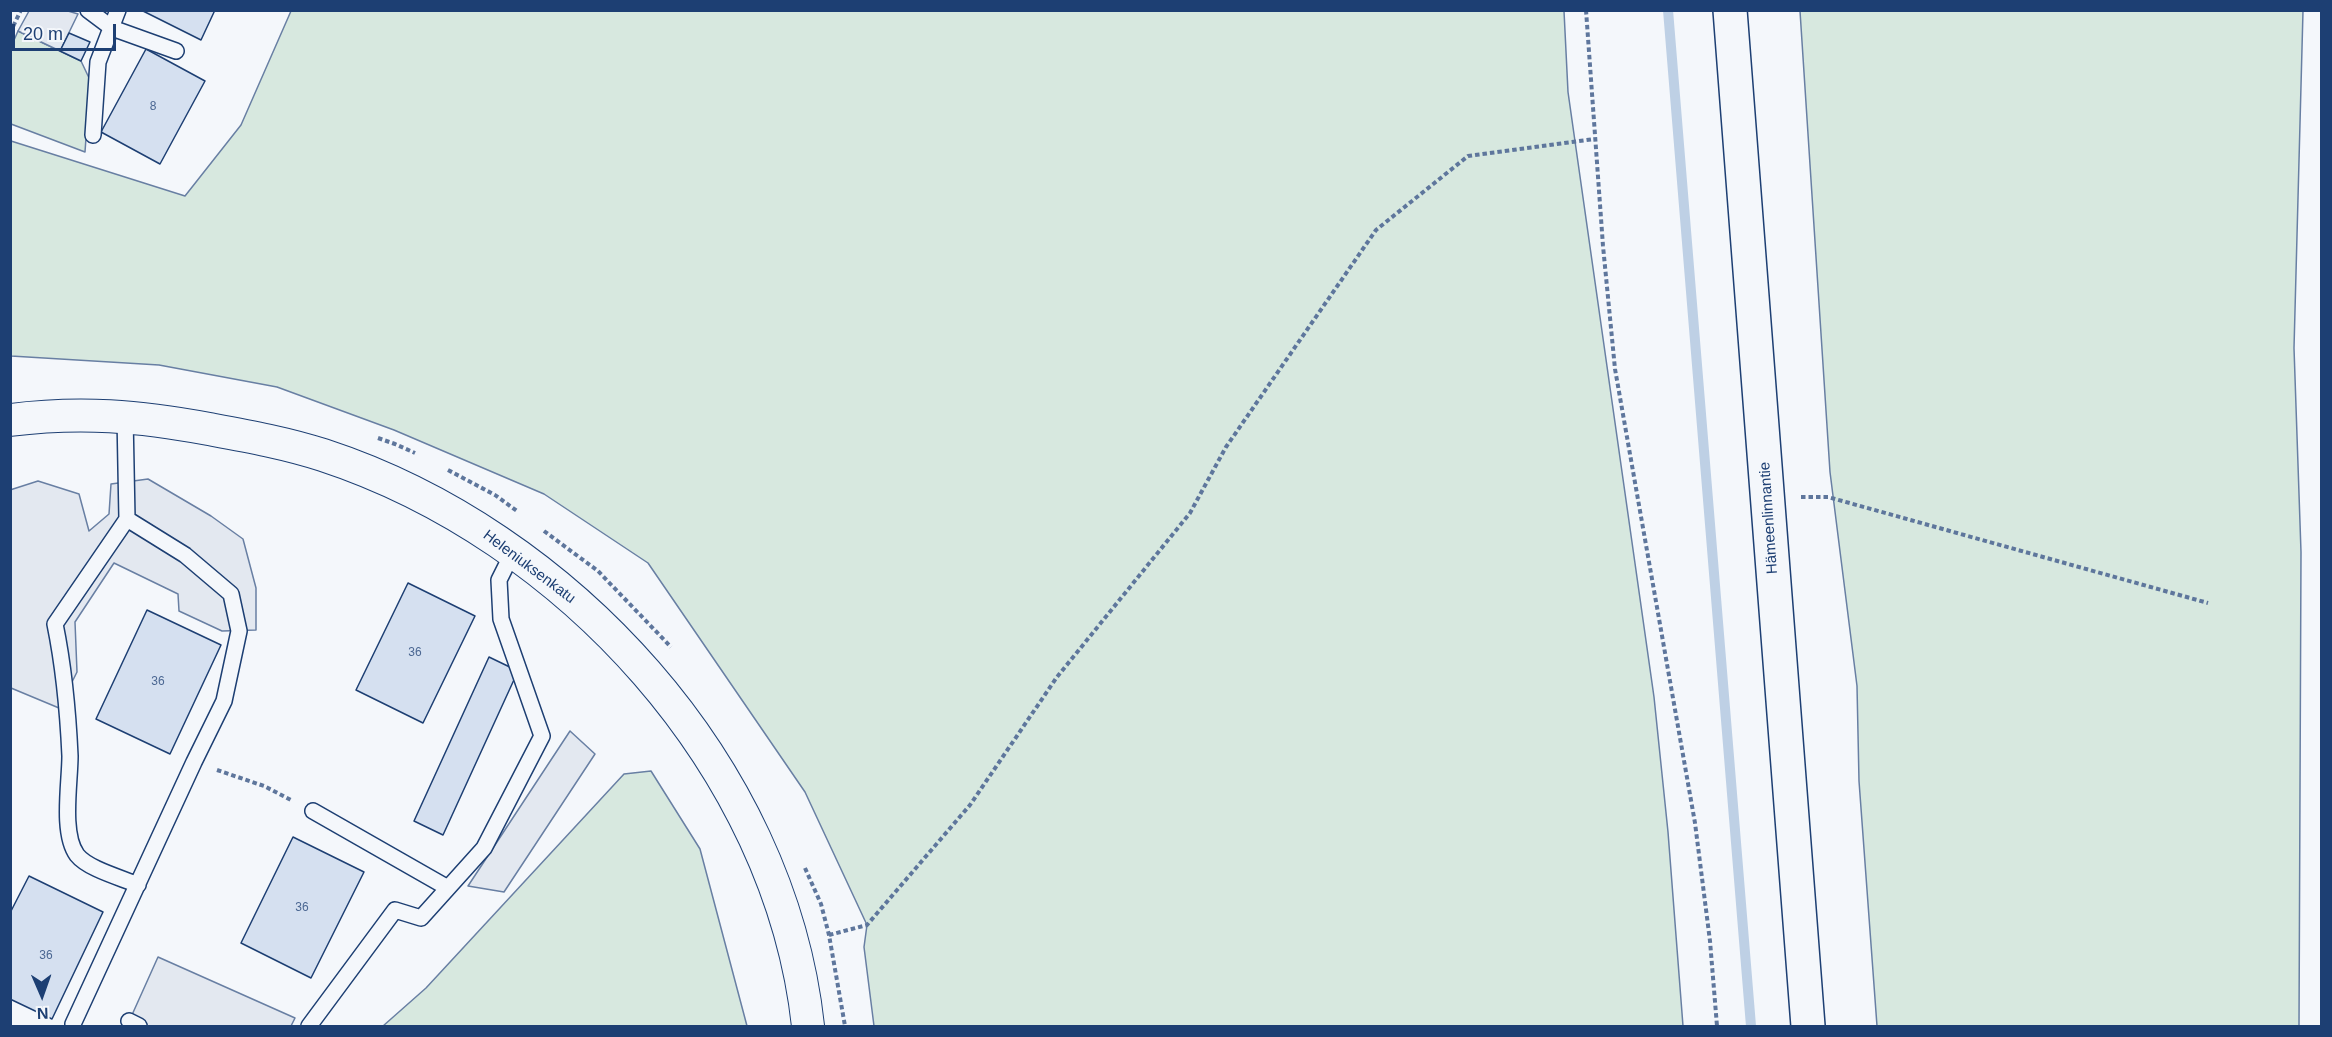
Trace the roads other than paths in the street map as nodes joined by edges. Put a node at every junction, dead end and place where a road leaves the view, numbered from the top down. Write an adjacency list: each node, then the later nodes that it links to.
1 (88, 10): 4 (lane)
2 (118, 10): 4 (lane)
3 (1731, 10): 17 (main road, Hämeenlinnantie)
4 (112, 28): 5 (lane); 6 (lane)
5 (176, 51)
6 (93, 135)
7 (125, 416): 8 (street, Heleniuksenkatu); 9 (lane); 10 (street, Heleniuksenkatu)
8 (10, 420)
9 (127, 519): 12 (lane); 12 (lane)
10 (513, 552): 13 (lane); 16 (street, Heleniuksenkatu)
11 (313, 811): 13 (lane)
12 (138, 885): 14 (lane)
13 (448, 888): 15 (lane)
14 (72, 1024)
15 (309, 1026)
16 (808, 1026)
17 (1808, 1026)

